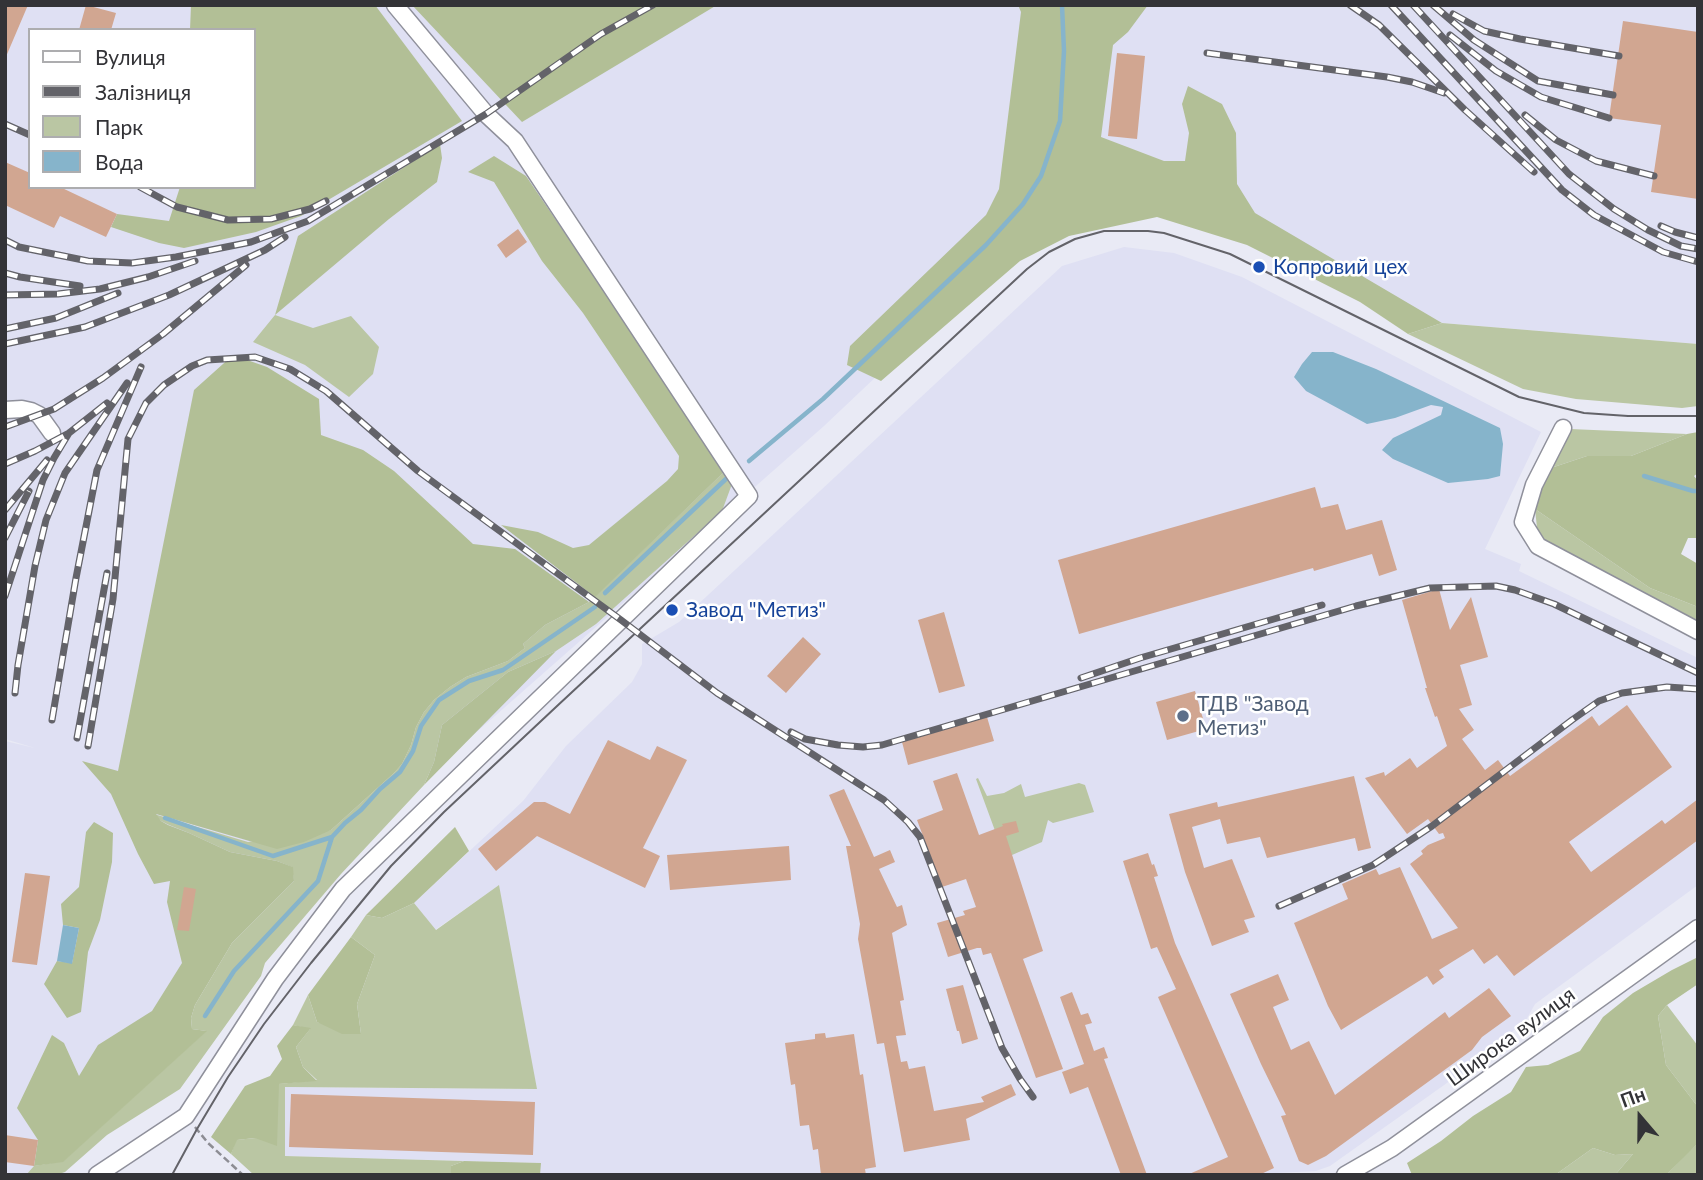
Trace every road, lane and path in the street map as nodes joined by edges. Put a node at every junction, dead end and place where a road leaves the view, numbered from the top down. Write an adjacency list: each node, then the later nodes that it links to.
1 (395, 5): 7 (street)
2 (5, 410): 4 (street)
3 (1563, 429): 5 (street)
4 (52, 433)
5 (1698, 631)
6 (1698, 928): 10 (street, Широка вулиця)
7 (186, 1116): 8 (street); 9 (path)
8 (97, 1175)
9 (243, 1175)
10 (1345, 1175)

